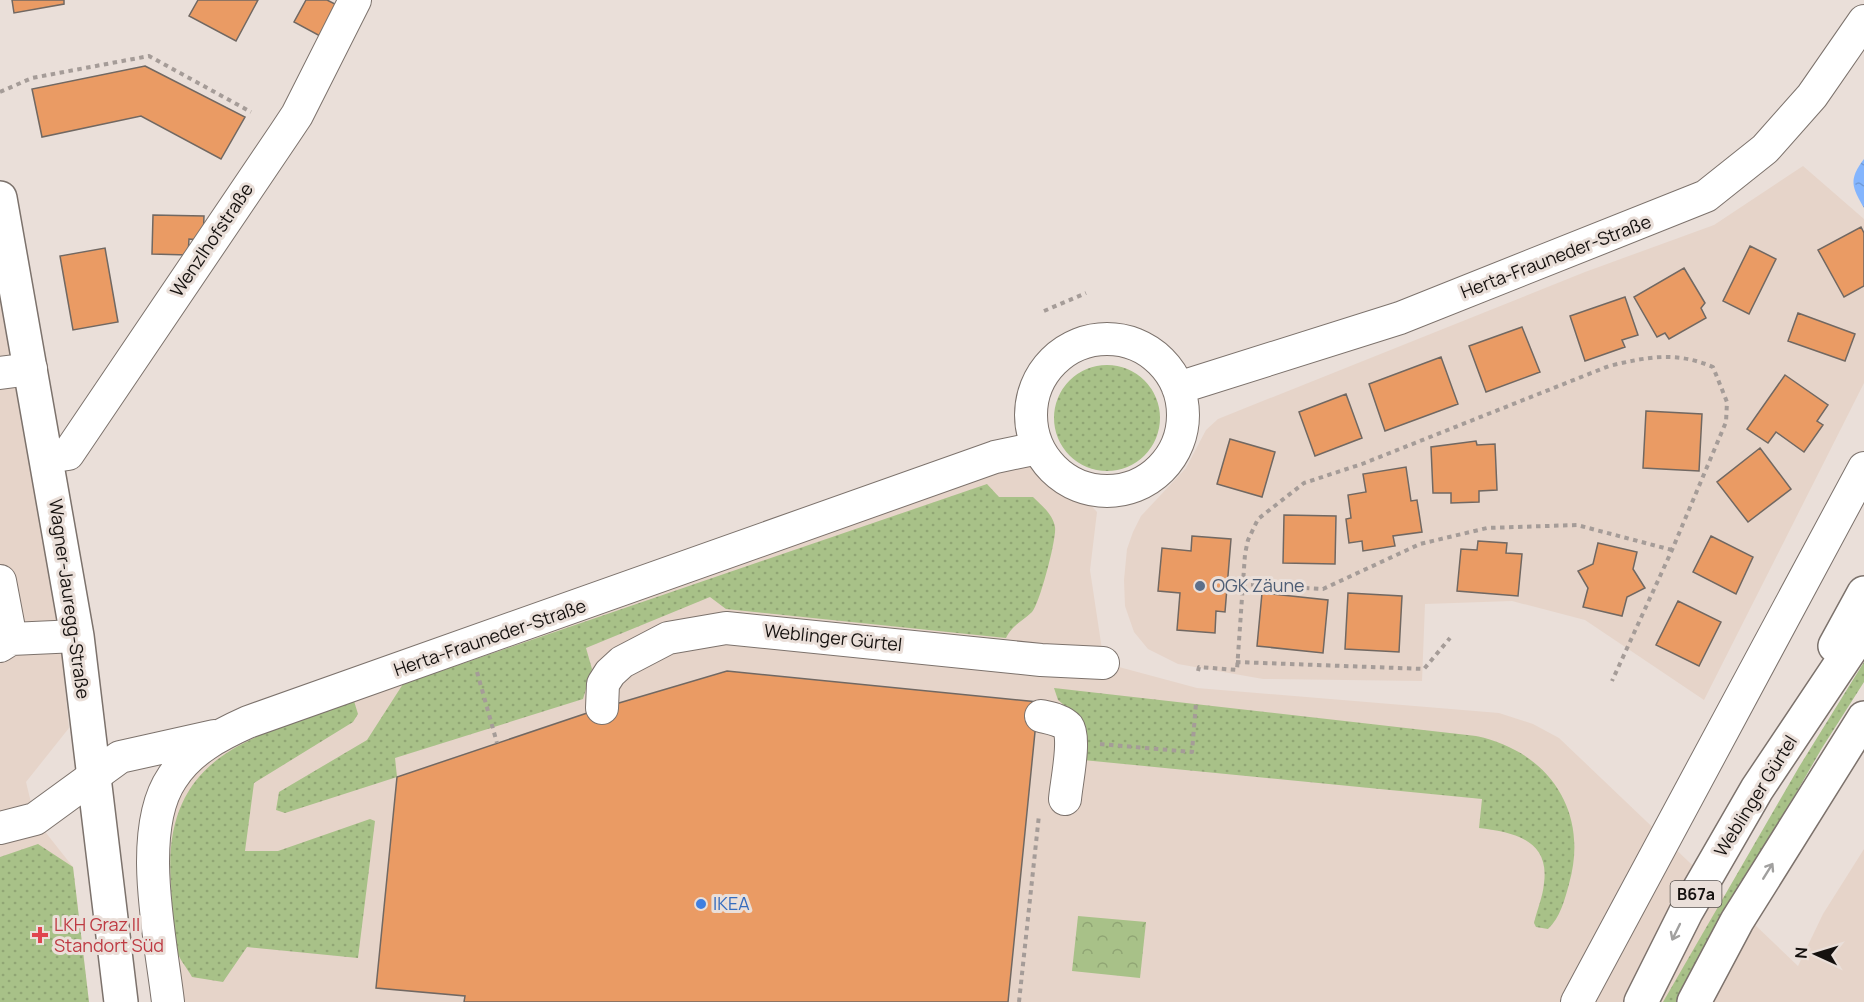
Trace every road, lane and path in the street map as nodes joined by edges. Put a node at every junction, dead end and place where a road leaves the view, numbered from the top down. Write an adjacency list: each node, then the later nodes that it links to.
1 (355, 0): 11 (street, Wenzlhofstraße)
2 (1864, 21): 9 (street, Herta-Frauneder-Straße)
3 (0, 92): 4 (path)
4 (251, 112)
5 (0, 198): 8 (main road, Wagner-Jauregg-Straße)
6 (1086, 293): 7 (path)
7 (1044, 311)
8 (15, 371): 11 (main road, Wagner-Jauregg-Straße)
9 (1178, 387): 10 (street); 10 (street)
10 (1038, 448): 30 (street, Herta-Frauneder-Straße)
11 (47, 457): 19 (main road, Wagner-Jauregg-Straße)
12 (1864, 468): 40 (street)
13 (1672, 550): 15 (path); 15 (path); 25 (path)
14 (0, 581): 18 (street)
15 (1242, 584): 21 (path)
16 (1864, 593): 34 (main road)
17 (1864, 629): 34 (main road, Weblinger Gürtel / B67a)
18 (7, 636): 19 (street)
19 (77, 636): 33 (main road, Wagner-Jauregg-Straße)
20 (1450, 638): 21 (path)
21 (1236, 662): 23 (path)
22 (1103, 663): 27 (street, Weblinger Gürtel)
23 (1198, 671)
24 (477, 674): 32 (path)
25 (1612, 681)
26 (1196, 703): 31 (path)
27 (602, 708)
28 (1041, 716): 35 (street)
29 (1864, 718): 42 (main road, B67a, one-way to 29)
30 (218, 736): 33 (street); 38 (street, Herta-Frauneder-Straße)
31 (1099, 743)
32 (497, 744)
33 (93, 774): 36 (street); 37 (main road, Wagner-Jauregg-Straße)
34 (1757, 789): 41 (main road, Weblinger Gürtel / B67a, one-way to 41)
35 (1052, 803): 39 (path)
36 (0, 828)
37 (121, 1002)
38 (168, 1002)
39 (1019, 1002)
40 (1577, 1002)
41 (1641, 1002)
42 (1694, 1002)

